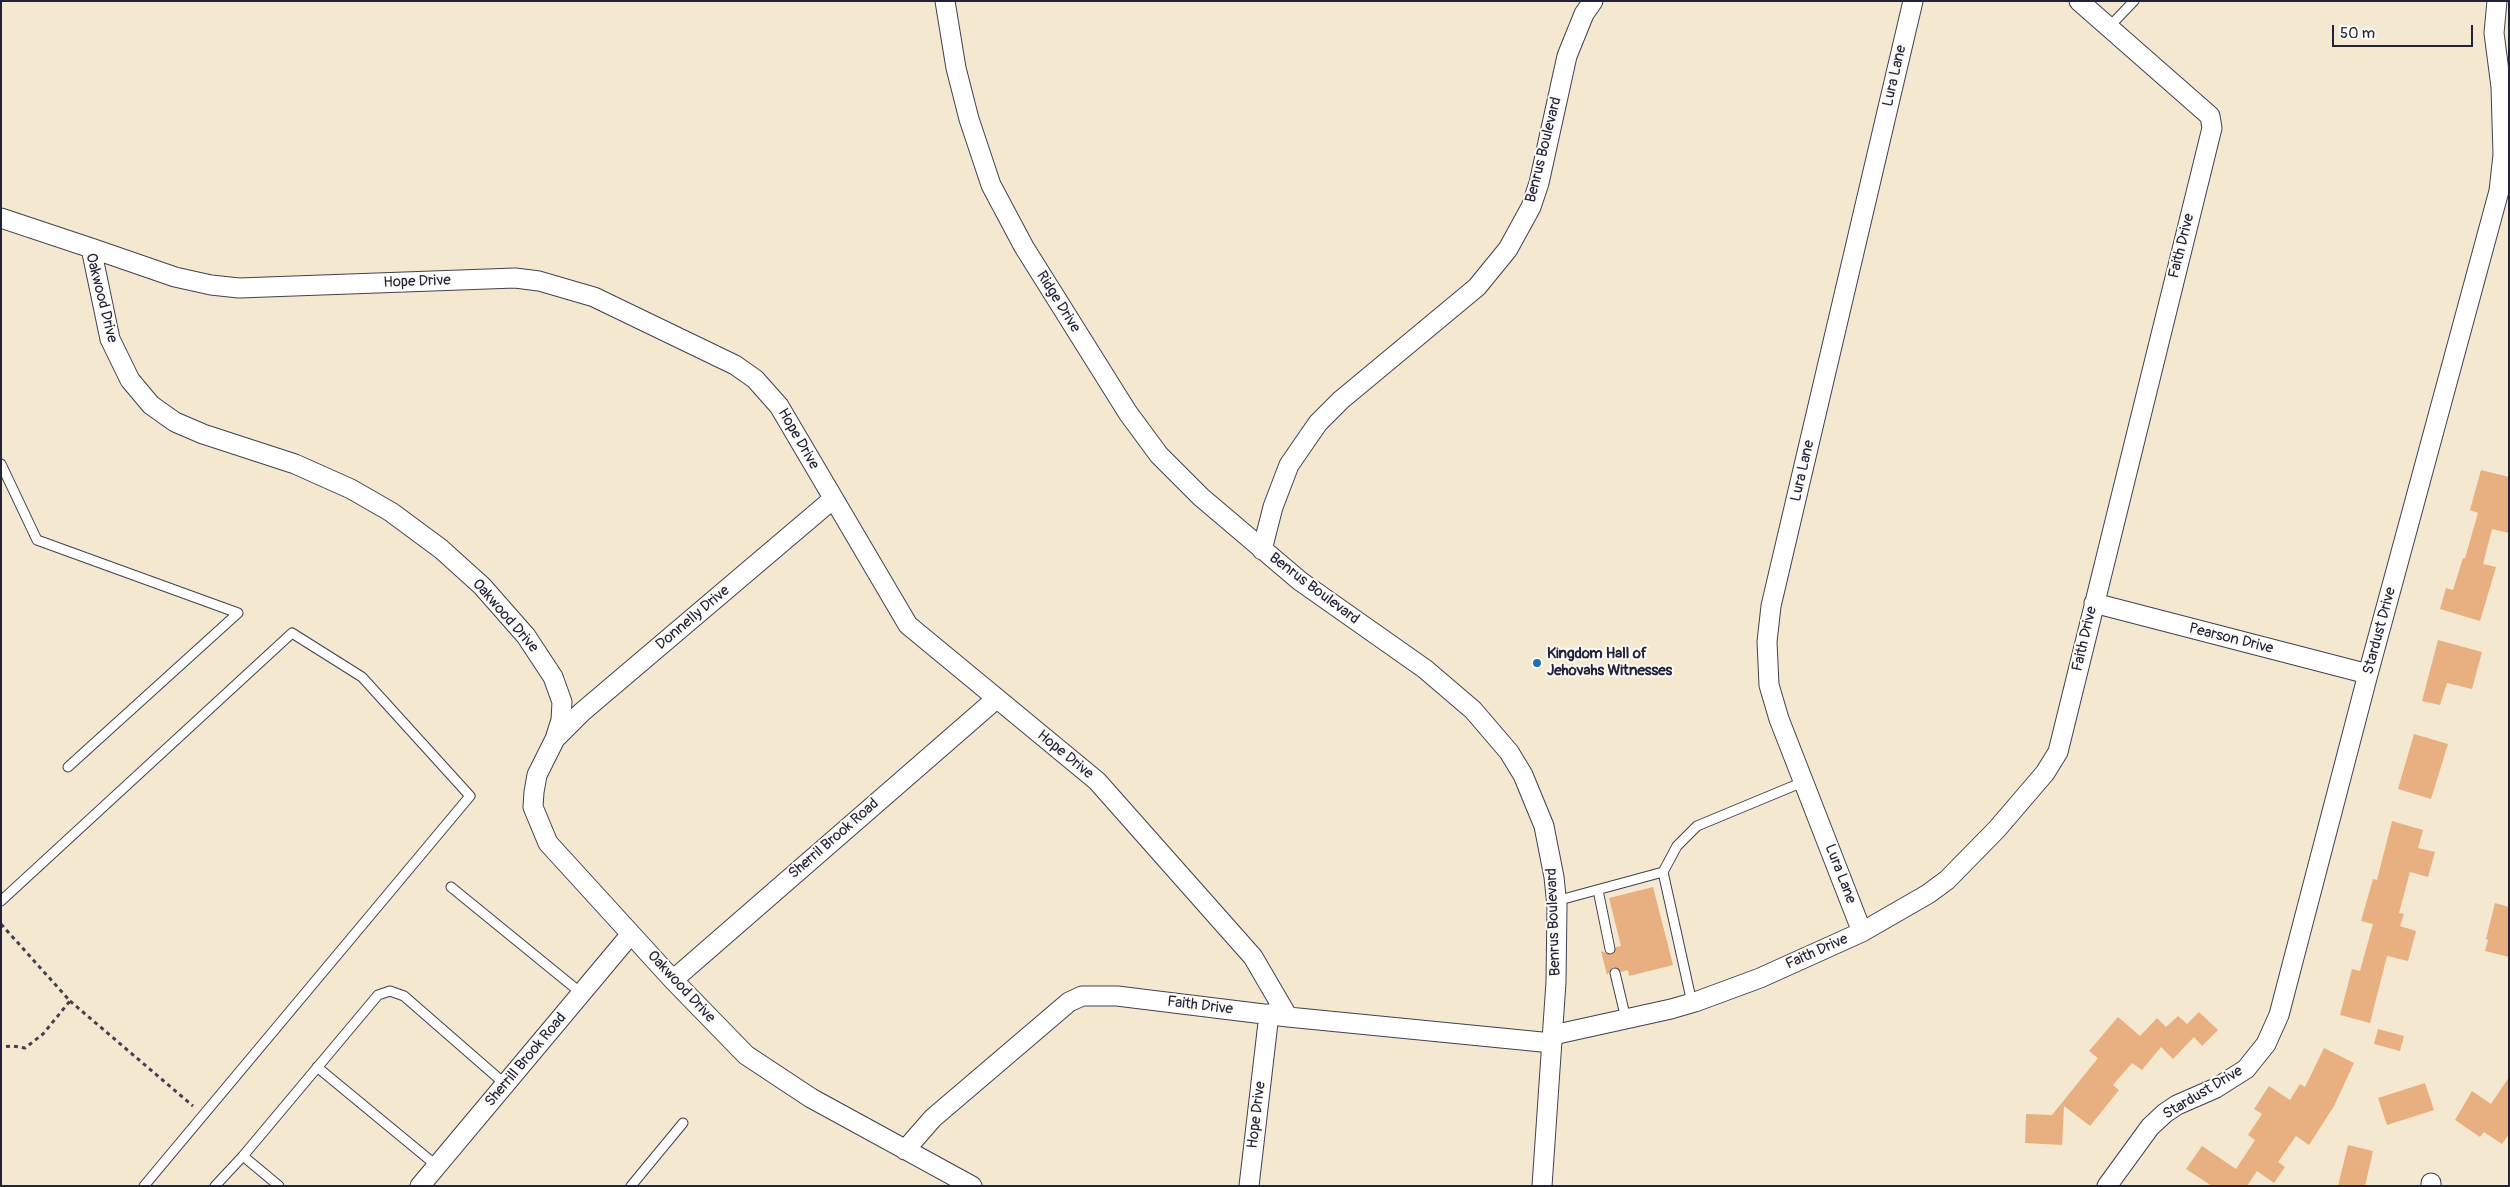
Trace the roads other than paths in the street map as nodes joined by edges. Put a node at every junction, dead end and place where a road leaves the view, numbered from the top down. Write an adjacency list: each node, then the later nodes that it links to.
1 (945, 1): 12 (street, Ridge Drive)
2 (1593, 1): 12 (street, Benrus Boulevard)
3 (1913, 1): 18 (street, Lura Lane)
4 (2079, 1): 7 (street, Faith Drive)
5 (2134, 1): 7 (lane)
6 (2497, 1): 14 (street, Stardust Drive)
7 (2109, 28): 13 (street, Faith Drive)
8 (1, 218): 9 (street, Oakwood Drive)
9 (91, 248): 11 (street, Hope Drive); 16 (street, Oakwood Drive)
10 (1, 464): 17 (lane)
11 (833, 499): 15 (street, Hope Drive); 16 (street, Donnelly Drive)
12 (1262, 550): 22 (street, Benrus Boulevard)
13 (2094, 603): 14 (street, Pearson Drive); 24 (street, Faith Drive)
14 (2368, 674): 49 (street, Stardust Drive)
15 (996, 698): 28 (street, Sherril Brook Road); 32 (street, Hope Drive)
16 (556, 738): 25 (street, Oakwood Drive)
17 (68, 767)
18 (1803, 782): 19 (lane); 24 (street, Lura Lane)
19 (1663, 872): 21 (lane); 30 (lane)
20 (451, 887): 29 (lane)
21 (1598, 890): 22 (lane); 26 (lane)
22 (1556, 901): 34 (street, Benrus Boulevard)
23 (1, 902): 41 (lane)
24 (1862, 932): 30 (street, Faith Drive)
25 (631, 934): 28 (street, Oakwood Drive); 29 (street, Sherrill Brook Road)
26 (1610, 949)
27 (1615, 973): 33 (lane)
28 (673, 980): 38 (street, Oakwood Drive)
29 (582, 993): 36 (street, Sherrill Brook Road)
30 (1692, 1003): 33 (street, Faith Drive)
31 (1269, 1014): 32 (street, Faith Drive); 38 (street, Faith Drive); 47 (street, Hope Drive)
32 (1288, 1017): 34 (street, Faith Drive)
33 (1626, 1019): 34 (street, Faith Drive)
34 (1552, 1039): 48 (street, Benrus Boulevard)
35 (317, 1068): 36 (lane); 39 (lane); 40 (lane)
36 (505, 1084): 40 (street, Sherrill Brook Road)
37 (683, 1123): 45 (lane)
38 (905, 1150): 46 (street, Oakwood Drive)
39 (243, 1156): 42 (lane); 43 (lane)
40 (437, 1166): 44 (street, Sherrill Brook Road)
41 (144, 1186)
42 (214, 1186)
43 (279, 1186)
44 (420, 1186)
45 (631, 1186)
46 (972, 1186)
47 (1249, 1186)
48 (1542, 1186)
49 (2107, 1186)

